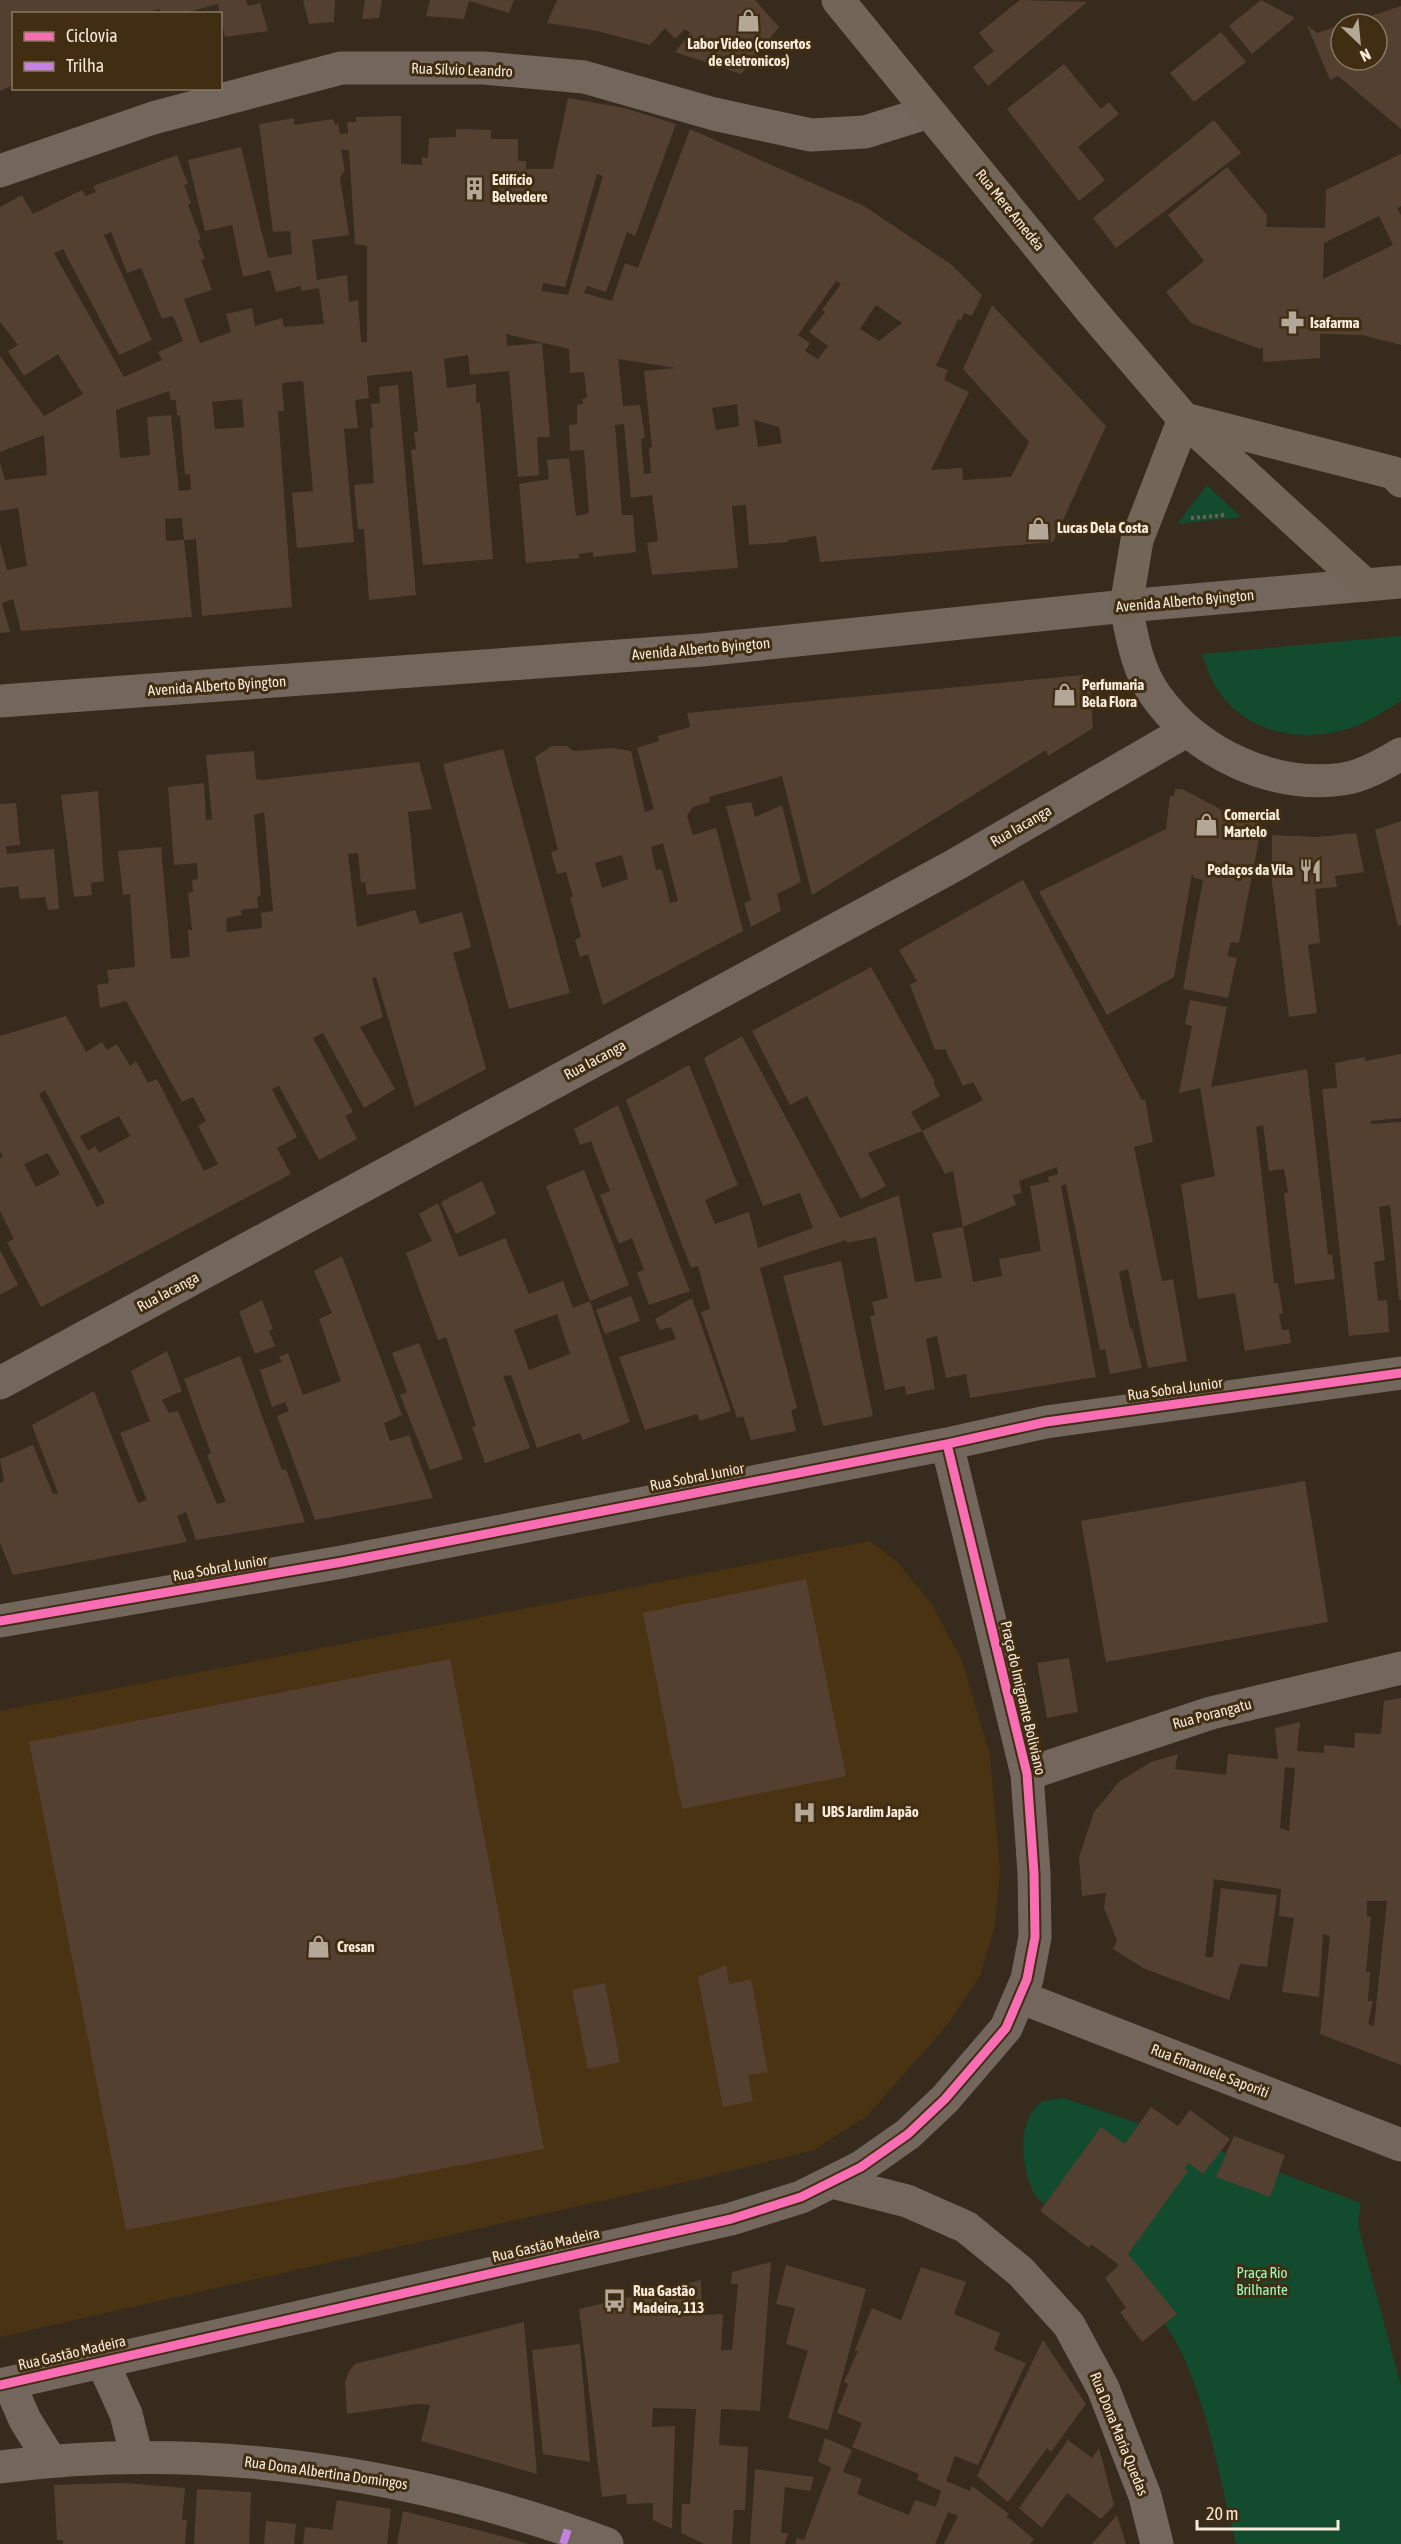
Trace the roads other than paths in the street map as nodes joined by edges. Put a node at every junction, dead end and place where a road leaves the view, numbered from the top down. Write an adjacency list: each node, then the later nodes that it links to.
1 (838, 0): 2 (main road, Rua Mere Amedéa)
2 (929, 112): 3 (street, Rua Sílvio Leandro); 4 (main road, Rua Mere Amedéa)
3 (0, 171)
4 (1184, 419): 5 (main road); 7 (main road, Rua Mere Amedéa); 8 (main road)
5 (1399, 473)
6 (1401, 582): 7 (main road, Avenida Alberto Byington)
7 (1365, 585): 8 (street, Avenida Alberto Byington)
8 (1126, 606): 9 (street, Avenida Alberto Byington); 10 (street)
9 (0, 701)
10 (1186, 731): 11 (street); 13 (street, Rua Iacanga)
11 (1401, 754)
12 (1401, 1372): 14 (street, Rua Sobral Junior)
13 (0, 1383)
14 (947, 1444): 15 (street, Rua Sobral Junior); 17 (street, Praça do Imigrante Boliviano)
15 (0, 1621)
16 (1401, 1668): 17 (street, Rua Porangatu)
17 (1027, 1773): 18 (street, Praça do Imigrante Boliviano)
18 (1020, 1997): 19 (street, Rua Emanuele Saporiti); 20 (street, Rua Gastão Madeira)
19 (1401, 2145)
20 (832, 2182): 21 (street, Rua Gastão Madeira); 28 (street, Rua Dona Maria Quedas)
21 (102, 2361): 22 (street, Rua Gastão Madeira); 23 (street)
22 (5, 2384): 24 (street)
23 (137, 2458): 24 (street, Rua Dona Albertina Domingos); 26 (street, Rua Dona Albertina Domingos)
24 (50, 2460): 25 (street, Rua Dona Albertina Domingos)
25 (0, 2467)
26 (565, 2537): 27 (street, Rua Dona Albertina Domingos)
27 (607, 2544)
28 (1157, 2544)

